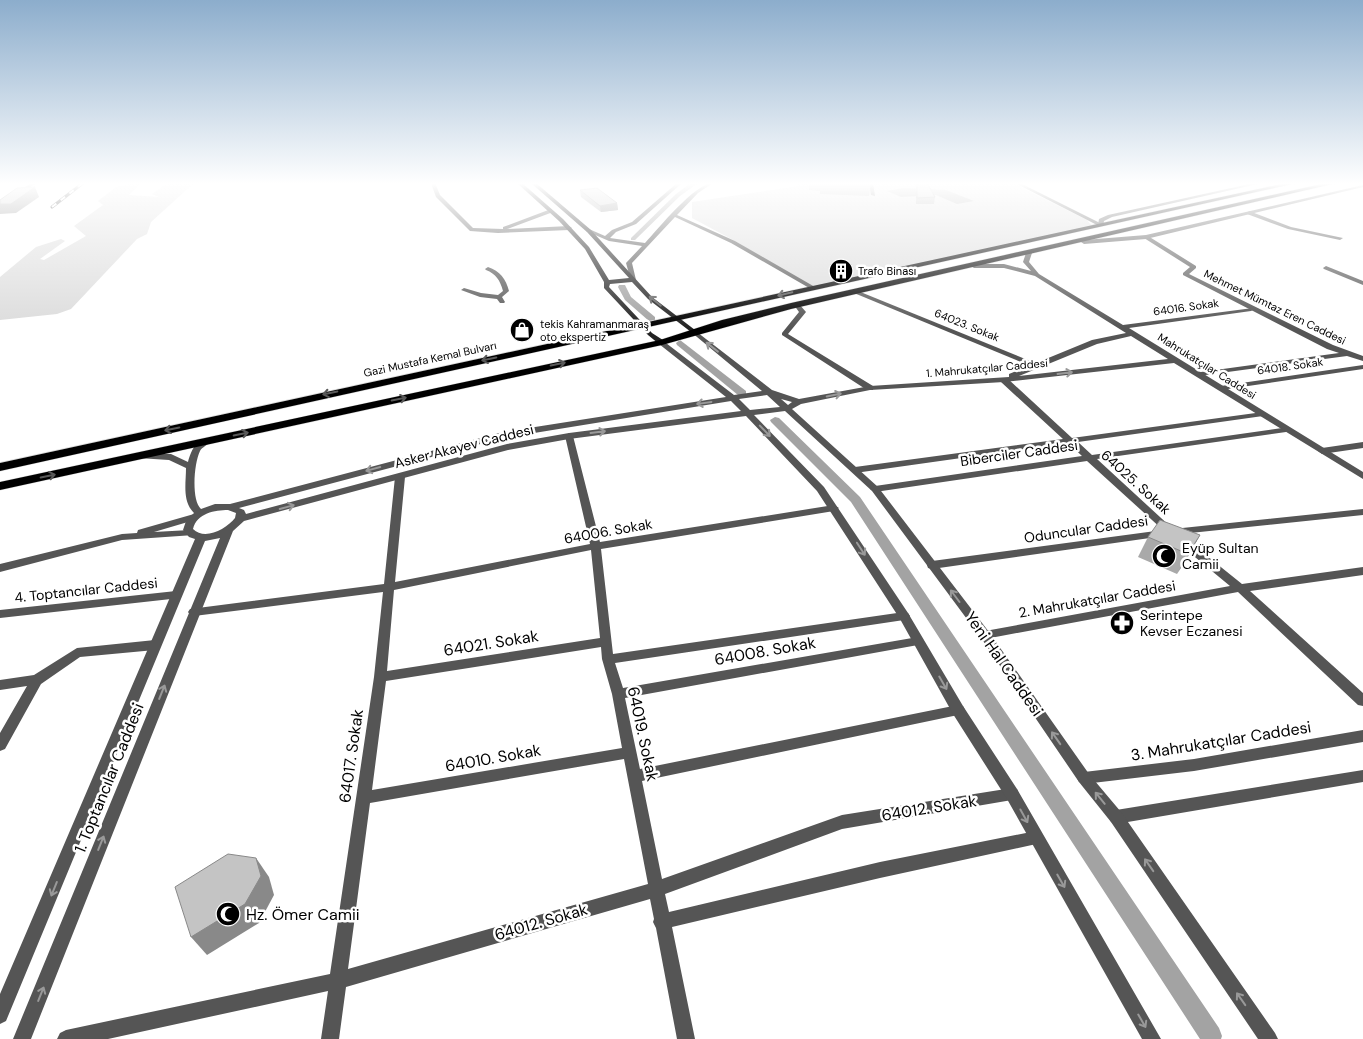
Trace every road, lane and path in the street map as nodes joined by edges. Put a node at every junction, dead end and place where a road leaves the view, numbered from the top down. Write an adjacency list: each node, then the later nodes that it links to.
1 (572, 231): 22 (main road)
2 (590, 231): 21 (main road)
3 (591, 231): 12 (street)
4 (618, 231): 12 (street)
5 (659, 231): 15 (street)
6 (710, 231): 24 (street)
7 (1070, 231): 24 (highway, Gazi Mustafa Kemal Bulvarı)
8 (1129, 231): 14 (highway)
9 (1170, 231): 11 (street)
10 (1307, 231): 13 (street)
11 (1146, 237): 14 (street); 28 (street, Mehmet Mümtaz Eren Caddesi)
12 (606, 238): 15 (street)
13 (1340, 238)
14 (1084, 242): 16 (highway)
15 (646, 245): 21 (street)
16 (1029, 253): 17 (highway); 20 (street)
17 (974, 266): 20 (street, Mahrukatçılar Caddesi); 26 (highway)
18 (1326, 268): 23 (street)
19 (488, 269): 25 (street)
20 (1037, 275): 31 (street, Mahrukatçılar Caddesi)
21 (633, 280): 22 (main road); 29 (main road, one-way to 21)
22 (607, 282): 30 (main road)
23 (1363, 283)
24 (813, 288): 29 (highway, Gazi Mustafa Kemal Bulvarı, one-way to 29)
25 (464, 290)
26 (856, 292): 27 (highway); 38 (street, 64023. Sokak)
27 (797, 305): 32 (highway); 42 (street)
28 (1251, 309): 31 (street, 64016. Sokak); 35 (street, Mehmet Mümtaz Eren Caddesi)
29 (677, 318): 30 (highway, Gazi Mustafa Kemal Bulvarı); 32 (main road)
30 (642, 326): 34 (main road); 58 (highway, Gazi Mustafa Kemal Bulvarı, one-way to 58)
31 (1124, 327): 33 (street, Mahrukatçılar Caddesi)
32 (693, 331): 34 (highway); 44 (street, Yeni Hal Caddesi, one-way to 32)
33 (1133, 333): 36 (street, Mahrukatçılar Caddesi); 38 (street)
34 (662, 342): 45 (street); 52 (highway, one-way to 34)
35 (1347, 354): 37 (street, Mehmet Mümtaz Eren Caddesi); 40 (street)
36 (1177, 360): 40 (street, Mahrukatçılar Caddesi); 41 (street, 1. Mahrukatçılar Caddesi, one-way to 36)
37 (1363, 360)
38 (1036, 365): 41 (street)
39 (1363, 367): 43 (street, 64018. Sokak)
40 (1200, 374): 43 (street, Mahrukatçılar Caddesi)
41 (1004, 380): 42 (street, 1. Mahrukatçılar Caddesi); 53 (street, 64025. Sokak)
42 (870, 388): 46 (street, 1. Mahrukatçılar Caddesi, one-way to 42)
43 (1221, 388): 49 (street, Mahrukatçılar Caddesi)
44 (769, 392): 45 (street, Asker Akayev Caddesi); 46 (street, 1. Mahrukatçılar Caddesi); 47 (street, Yeni Hal Caddesi)
45 (734, 399): 48 (street); 65 (street, Asker Akayev Caddesi, one-way to 65)
46 (799, 402): 47 (street, 1. Mahrukatçılar Caddesi)
47 (788, 408): 48 (street, Asker Akayev Caddesi); 60 (street, Yeni Hal Caddesi)
48 (748, 414): 51 (street, Asker Akayev Caddesi, one-way to 48); 66 (street, one-way to 66)
49 (1263, 414): 50 (street, Mahrukatçılar Caddesi); 53 (street, Biberciler Caddesi)
50 (1286, 429): 55 (street, Mahrukatçılar Caddesi); 57 (street, Biberciler Caddesi)
51 (569, 436): 62 (street, Asker Akayev Caddesi); 74 (street, 64019. Sokak)
52 (207, 441): 56 (highway); 59 (street)
53 (1070, 442): 57 (street, 64025. Sokak); 60 (street, Biberciler Caddesi)
54 (1363, 445): 55 (street)
55 (1322, 451): 61 (street, Mahrukatçılar Caddesi)
56 (140, 456): 59 (street); 63 (highway, one-way to 56)
57 (1088, 458): 64 (street, Biberciler Caddesi); 71 (street, 64025. Sokak)
58 (0, 467)
59 (190, 467): 68 (street)
60 (855, 470): 64 (street, Yeni Hal Caddesi)
61 (1363, 476)
62 (400, 477): 69 (street, Asker Akayev Caddesi, one-way to 62); 78 (street, 64017. Sokak)
63 (0, 486)
64 (874, 488): 75 (street, Yeni Hal Caddesi)
65 (230, 507): 68 (street, Asker Akayev Caddesi); 69 (street)
66 (834, 508): 74 (street, 64006. Sokak); 83 (street, one-way to 83)
67 (1363, 512): 71 (street, Oduncular Caddesi)
68 (198, 515): 72 (street); 73 (street, Asker Akayev Caddesi)
69 (240, 520): 70 (street, Asker Akayev Caddesi)
70 (228, 530): 72 (street, Asker Akayev Caddesi); 81 (street, 1. Toptancılar Caddesi)
71 (1171, 532): 75 (street, Oduncular Caddesi); 79 (street, 64025. Sokak)
72 (195, 535): 73 (street, Asker Akayev Caddesi); 80 (street, 1. Toptancılar Caddesi)
73 (122, 537): 76 (street, Asker Akayev Caddesi)
74 (596, 546): 78 (street, 64006. Sokak); 86 (street, 64019. Sokak)
75 (932, 565): 84 (street, Yeni Hal Caddesi, one-way to 75)
76 (0, 568)
77 (1363, 571): 79 (street, 2. Mahrukatçılar Caddesi)
78 (388, 587): 81 (street, 64006. Sokak); 89 (street, 64017. Sokak)
79 (1240, 588): 84 (street, 2. Mahrukatçılar Caddesi); 93 (street, 64025. Sokak)
80 (176, 595): 82 (street, 4. Toptancılar Caddesi); 87 (street, 1. Toptancılar Caddesi)
81 (194, 612): 109 (street, 1. Toptancılar Caddesi, one-way to 81)
82 (0, 614)
83 (904, 616): 85 (street); 88 (street)
84 (985, 635): 100 (street, Yeni Hal Caddesi, one-way to 84)
85 (918, 641): 92 (street, 64008. Sokak); 94 (street, one-way to 94)
86 (606, 642): 88 (street, 64019. Sokak); 89 (street, 64021. Sokak)
87 (155, 645): 90 (street); 108 (street, 1. Toptancılar Caddesi, one-way to 108)
88 (608, 658): 92 (street, 64019. Sokak)
89 (380, 677): 102 (street, 64017. Sokak)
90 (37, 680): 91 (street); 96 (street)
91 (0, 685)
92 (618, 694): 97 (street, 64019. Sokak)
93 (1363, 701)
94 (958, 710): 98 (street); 101 (street)
95 (1363, 736): 100 (street, 3. Mahrukatçılar Caddesi)
96 (0, 745)
97 (630, 752): 98 (street, 64019. Sokak); 102 (street, 64010. Sokak)
98 (634, 776): 105 (street, 64019. Sokak)
99 (1363, 776): 103 (street)
100 (1084, 778): 103 (street, Yeni Hal Caddesi, one-way to 100)
101 (1012, 794): 104 (street, one-way to 104); 105 (street, 64012. Sokak)
102 (363, 798): 107 (street, 64017. Sokak)
103 (1116, 817): 114 (street, Yeni Hal Caddesi, one-way to 103)
104 (1036, 838): 106 (street); 113 (street, one-way to 113)
105 (658, 889): 106 (street, 64019. Sokak); 107 (street, 64012. Sokak)
106 (661, 922): 112 (street, 64019. Sokak)
107 (336, 981): 110 (street, 64012. Sokak); 111 (street, 64017. Sokak)
108 (0, 1015)
109 (22, 1039)
110 (66, 1039)
111 (330, 1039)
112 (686, 1039)
113 (1152, 1039)
114 (1269, 1039)

